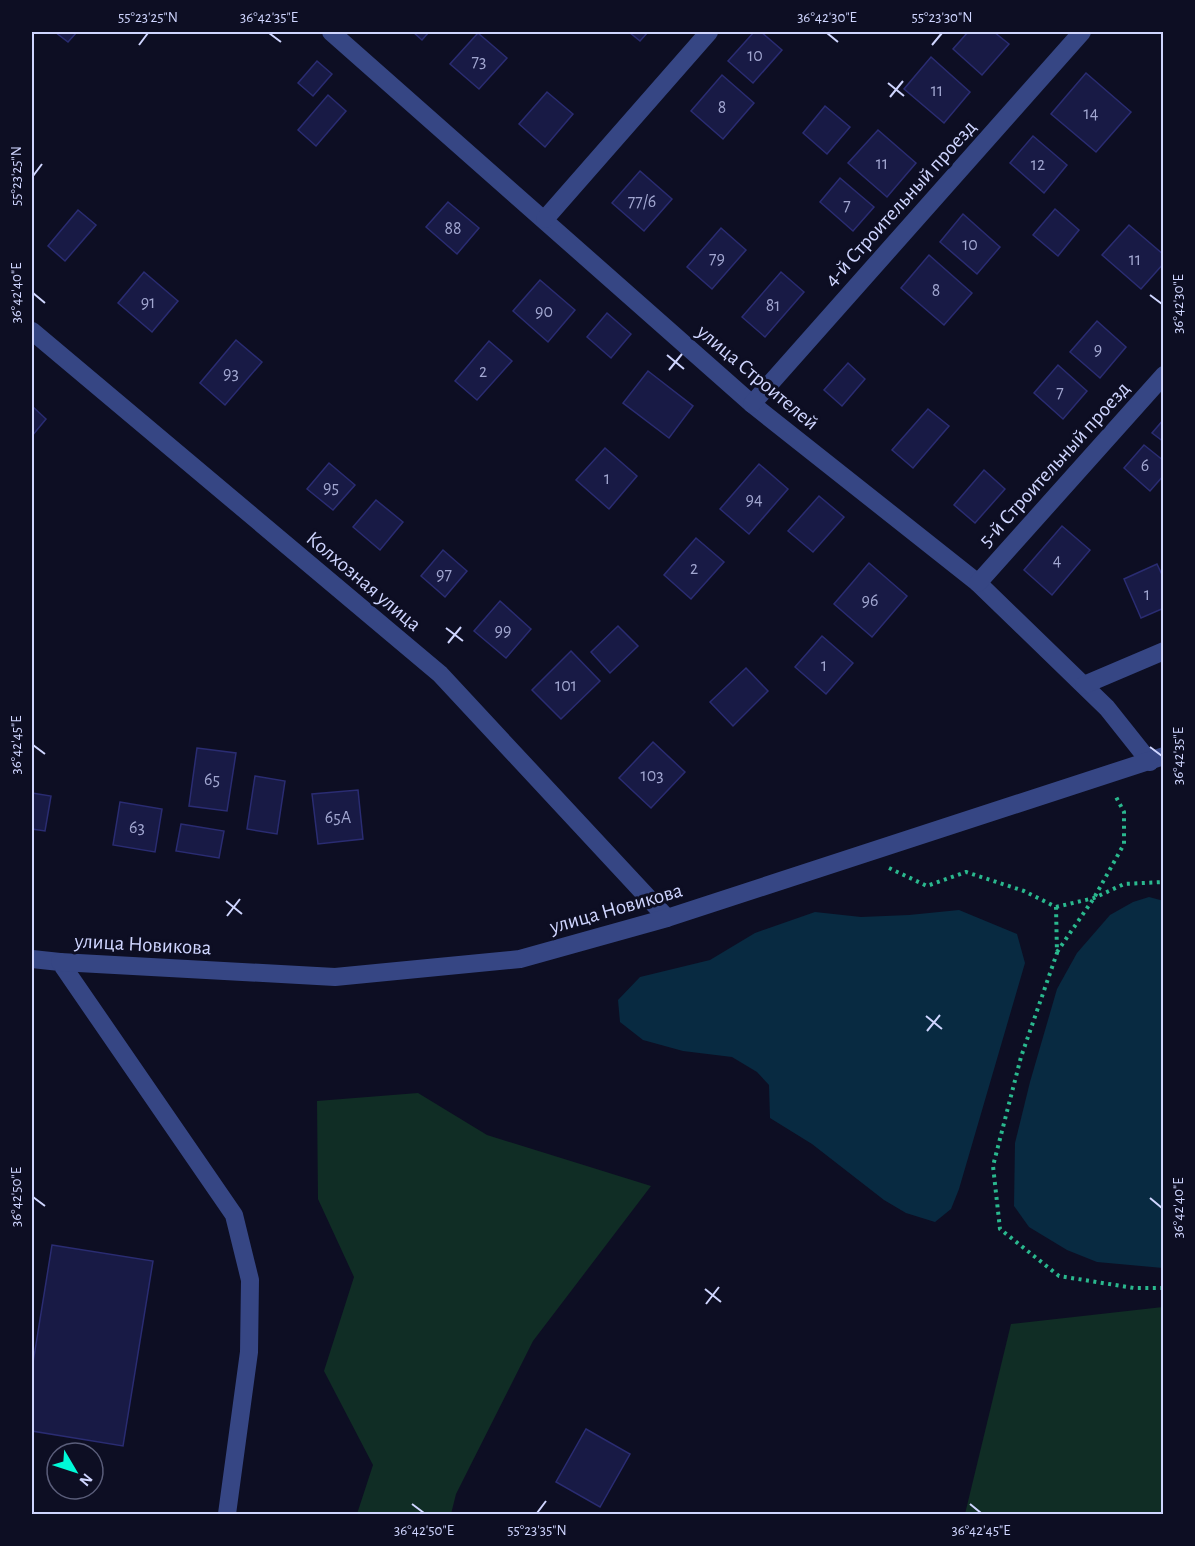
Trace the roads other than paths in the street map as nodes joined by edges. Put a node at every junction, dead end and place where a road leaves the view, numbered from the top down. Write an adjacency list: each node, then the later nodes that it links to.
1 (332, 32): 4 (street, улица Строителей)
2 (709, 32): 4 (street)
3 (1082, 32): 7 (street, 4-й Строительный проезд)
4 (545, 219): 7 (street, улица Строителей)
5 (32, 331): 12 (street, Колхозная улица)
6 (1164, 375): 8 (street, 5-й Строительный проезд)
7 (752, 404): 8 (street, улица Строителей)
8 (978, 583): 10 (street, улица Строителей)
9 (1164, 651): 10 (street)
10 (1084, 685): 11 (street, улица Строителей)
11 (1157, 759): 12 (street, улица Новикова)
12 (668, 918): 14 (street, улица Новикова)
13 (32, 959): 14 (street, улица Новикова)
14 (60, 962): 15 (street, улица Новикова)
15 (227, 1515)

